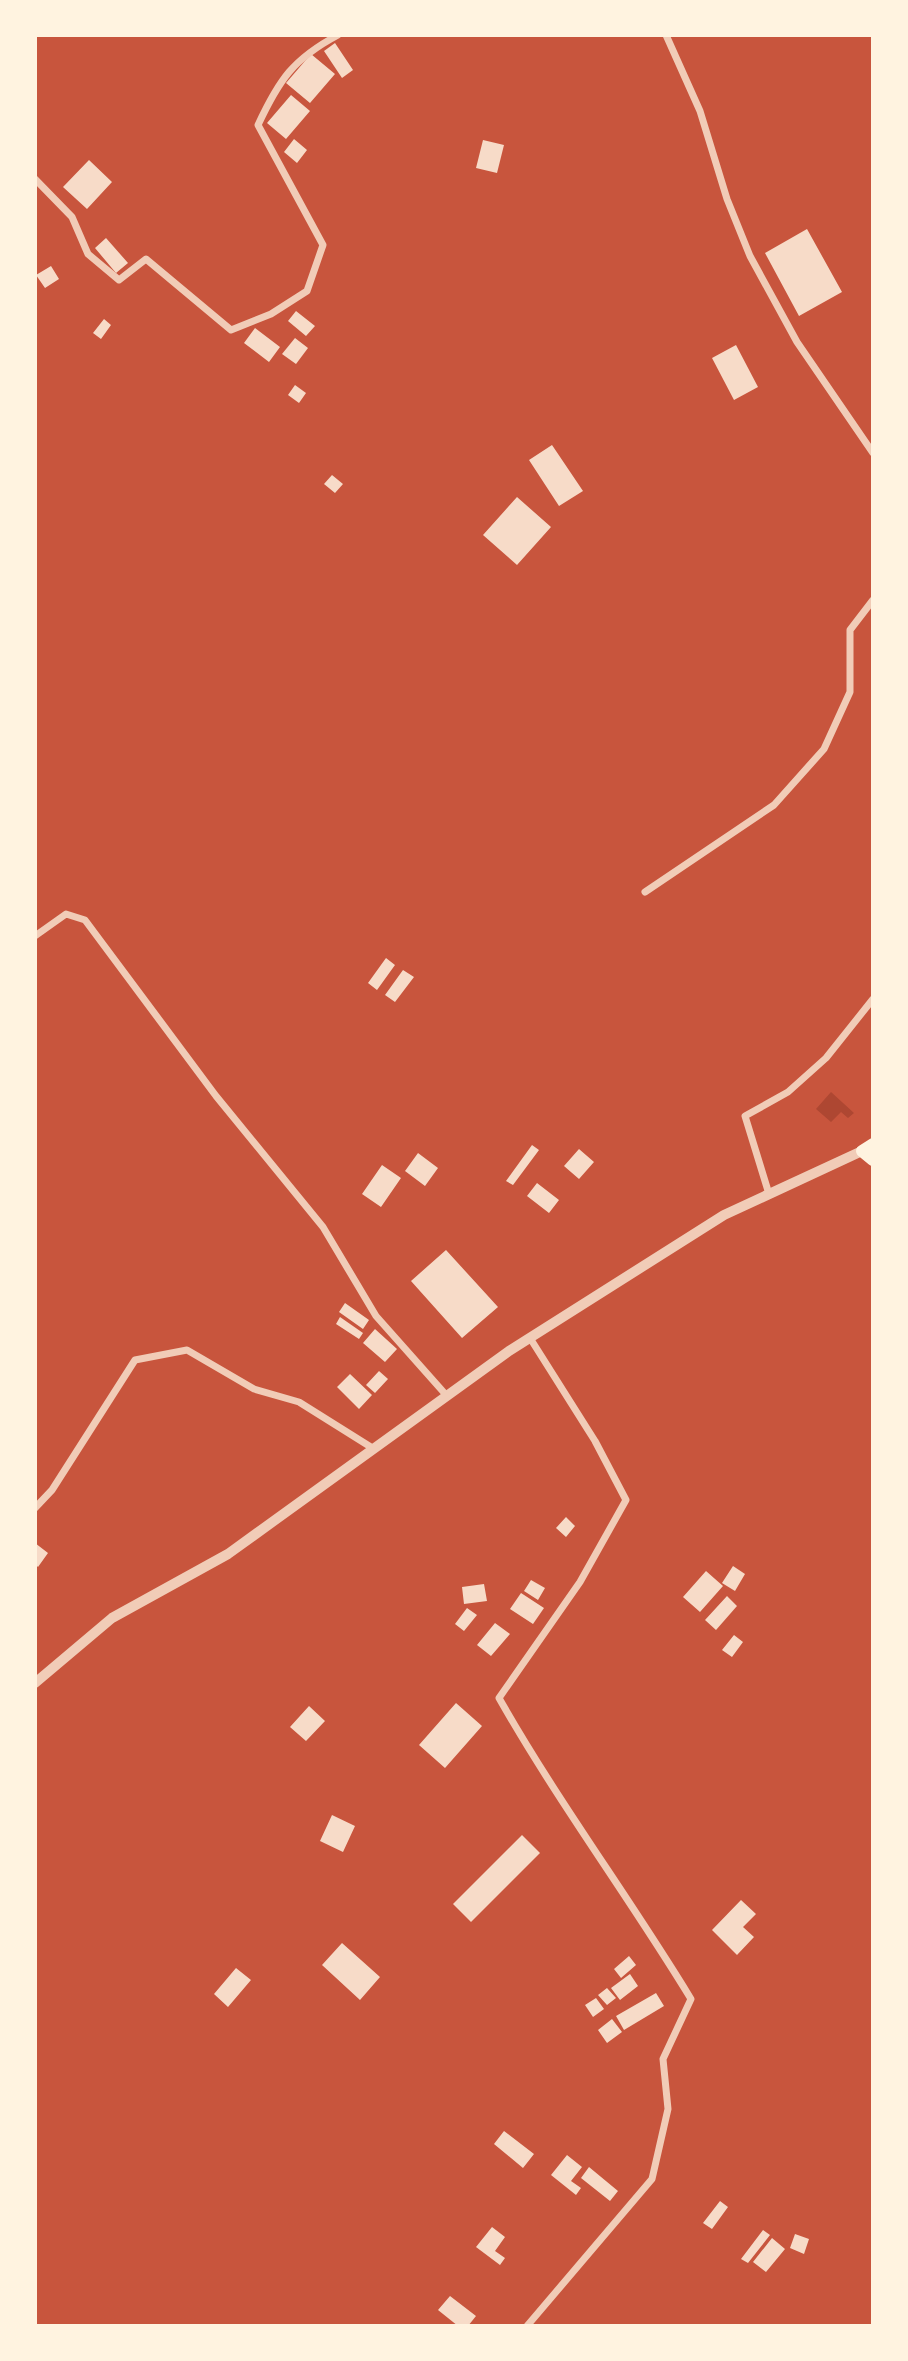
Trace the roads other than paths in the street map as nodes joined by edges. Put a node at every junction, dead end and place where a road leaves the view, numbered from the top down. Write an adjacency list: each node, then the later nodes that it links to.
1 (338, 35): 3 (street)
2 (666, 35): 4 (street)
3 (35, 179)
4 (873, 453)
5 (873, 600): 6 (street)
6 (645, 892)
7 (35, 936): 14 (street)
8 (873, 999): 12 (street)
9 (873, 1144): 10 (main road)
10 (862, 1151): 11 (main road); 12 (street)
11 (873, 1160)
12 (769, 1194): 13 (street)
13 (530, 1338): 14 (street); 18 (street)
14 (447, 1396): 15 (street)
15 (374, 1449): 16 (street); 17 (street)
16 (35, 1508)
17 (35, 1683)
18 (527, 2326)

